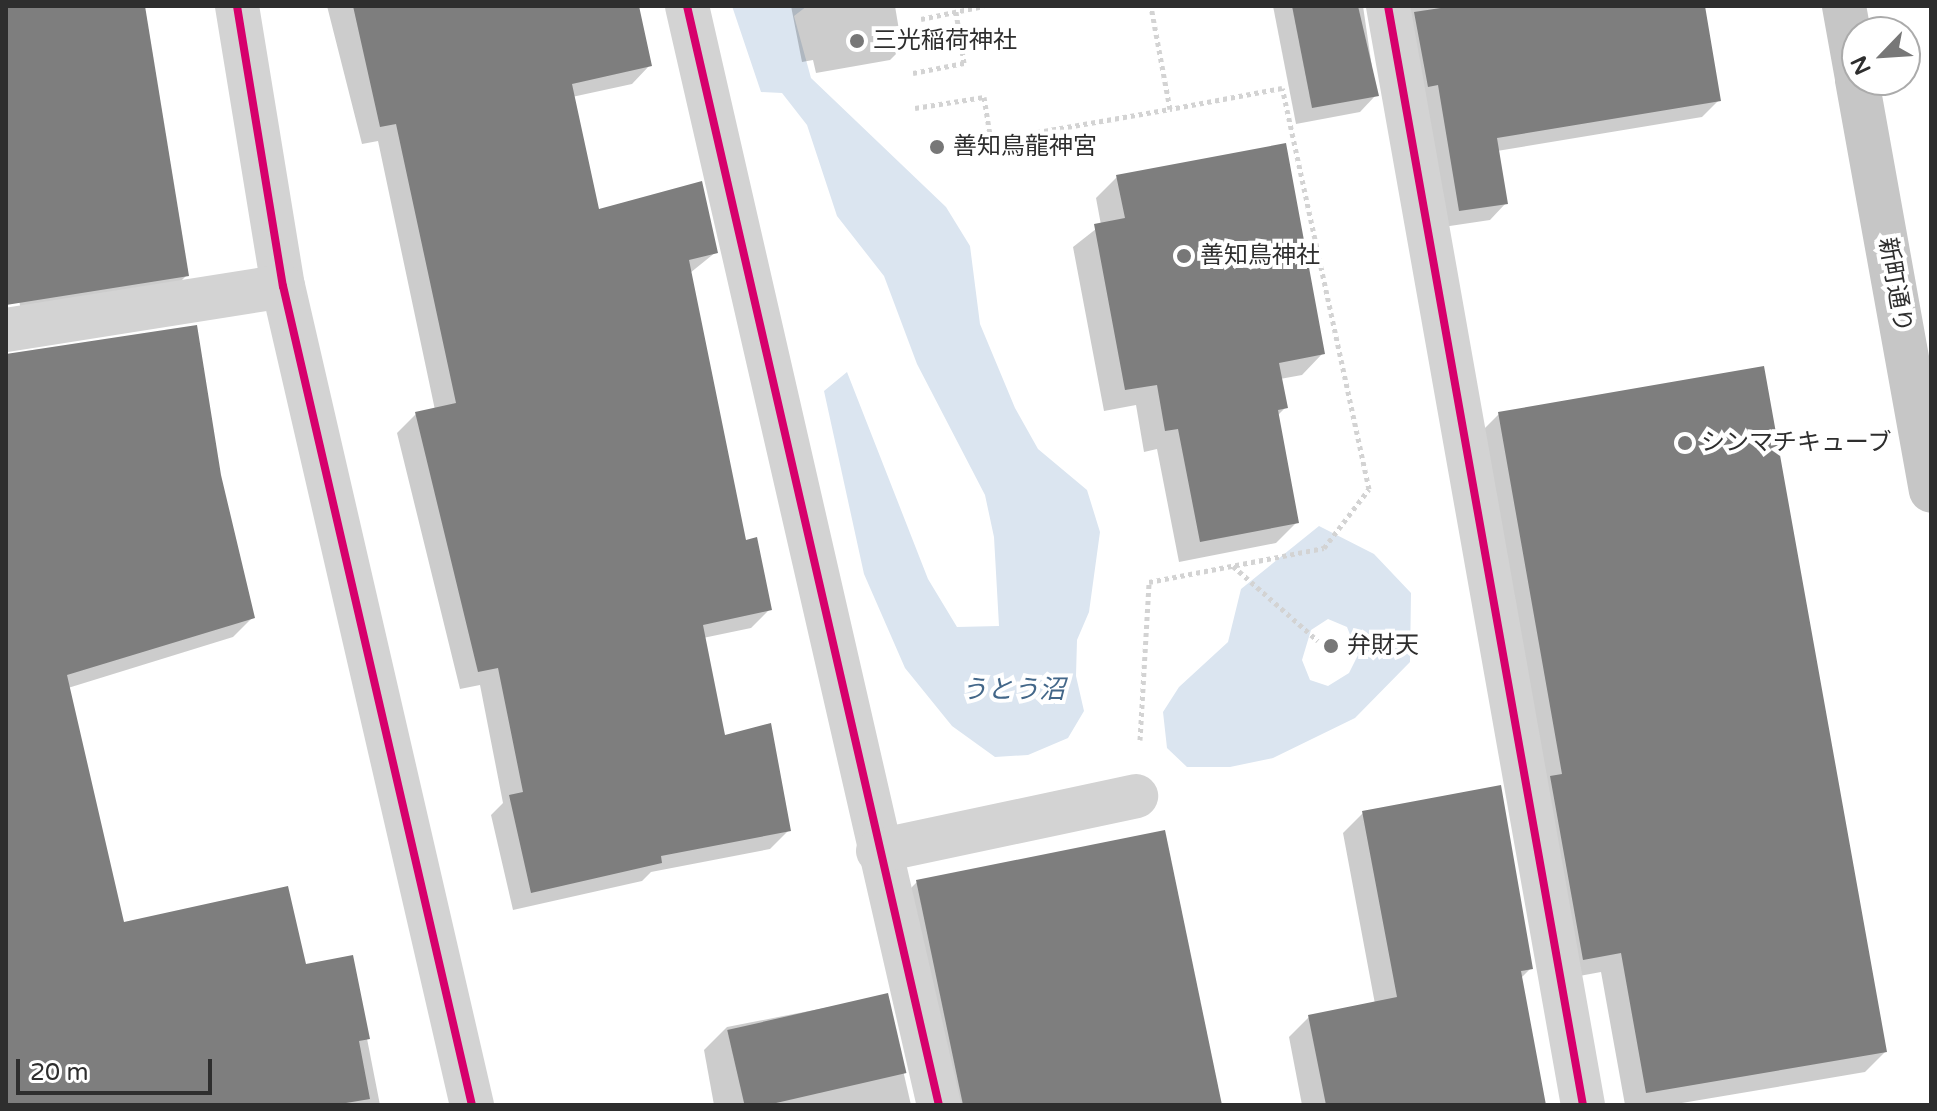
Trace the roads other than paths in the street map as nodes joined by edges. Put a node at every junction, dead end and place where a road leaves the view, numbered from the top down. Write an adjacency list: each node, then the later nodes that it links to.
1 (237, 6): 5 (street)
2 (687, 6): 9 (street)
3 (1388, 6): 12 (street)
4 (1860, 96): 7 (main road, 新町通り)
5 (283, 286): 6 (street); 10 (street)
6 (6, 330)
7 (1931, 490)
8 (1136, 796): 9 (street)
9 (878, 851): 11 (street)
10 (472, 1105)
11 (939, 1105)
12 (1583, 1105)

